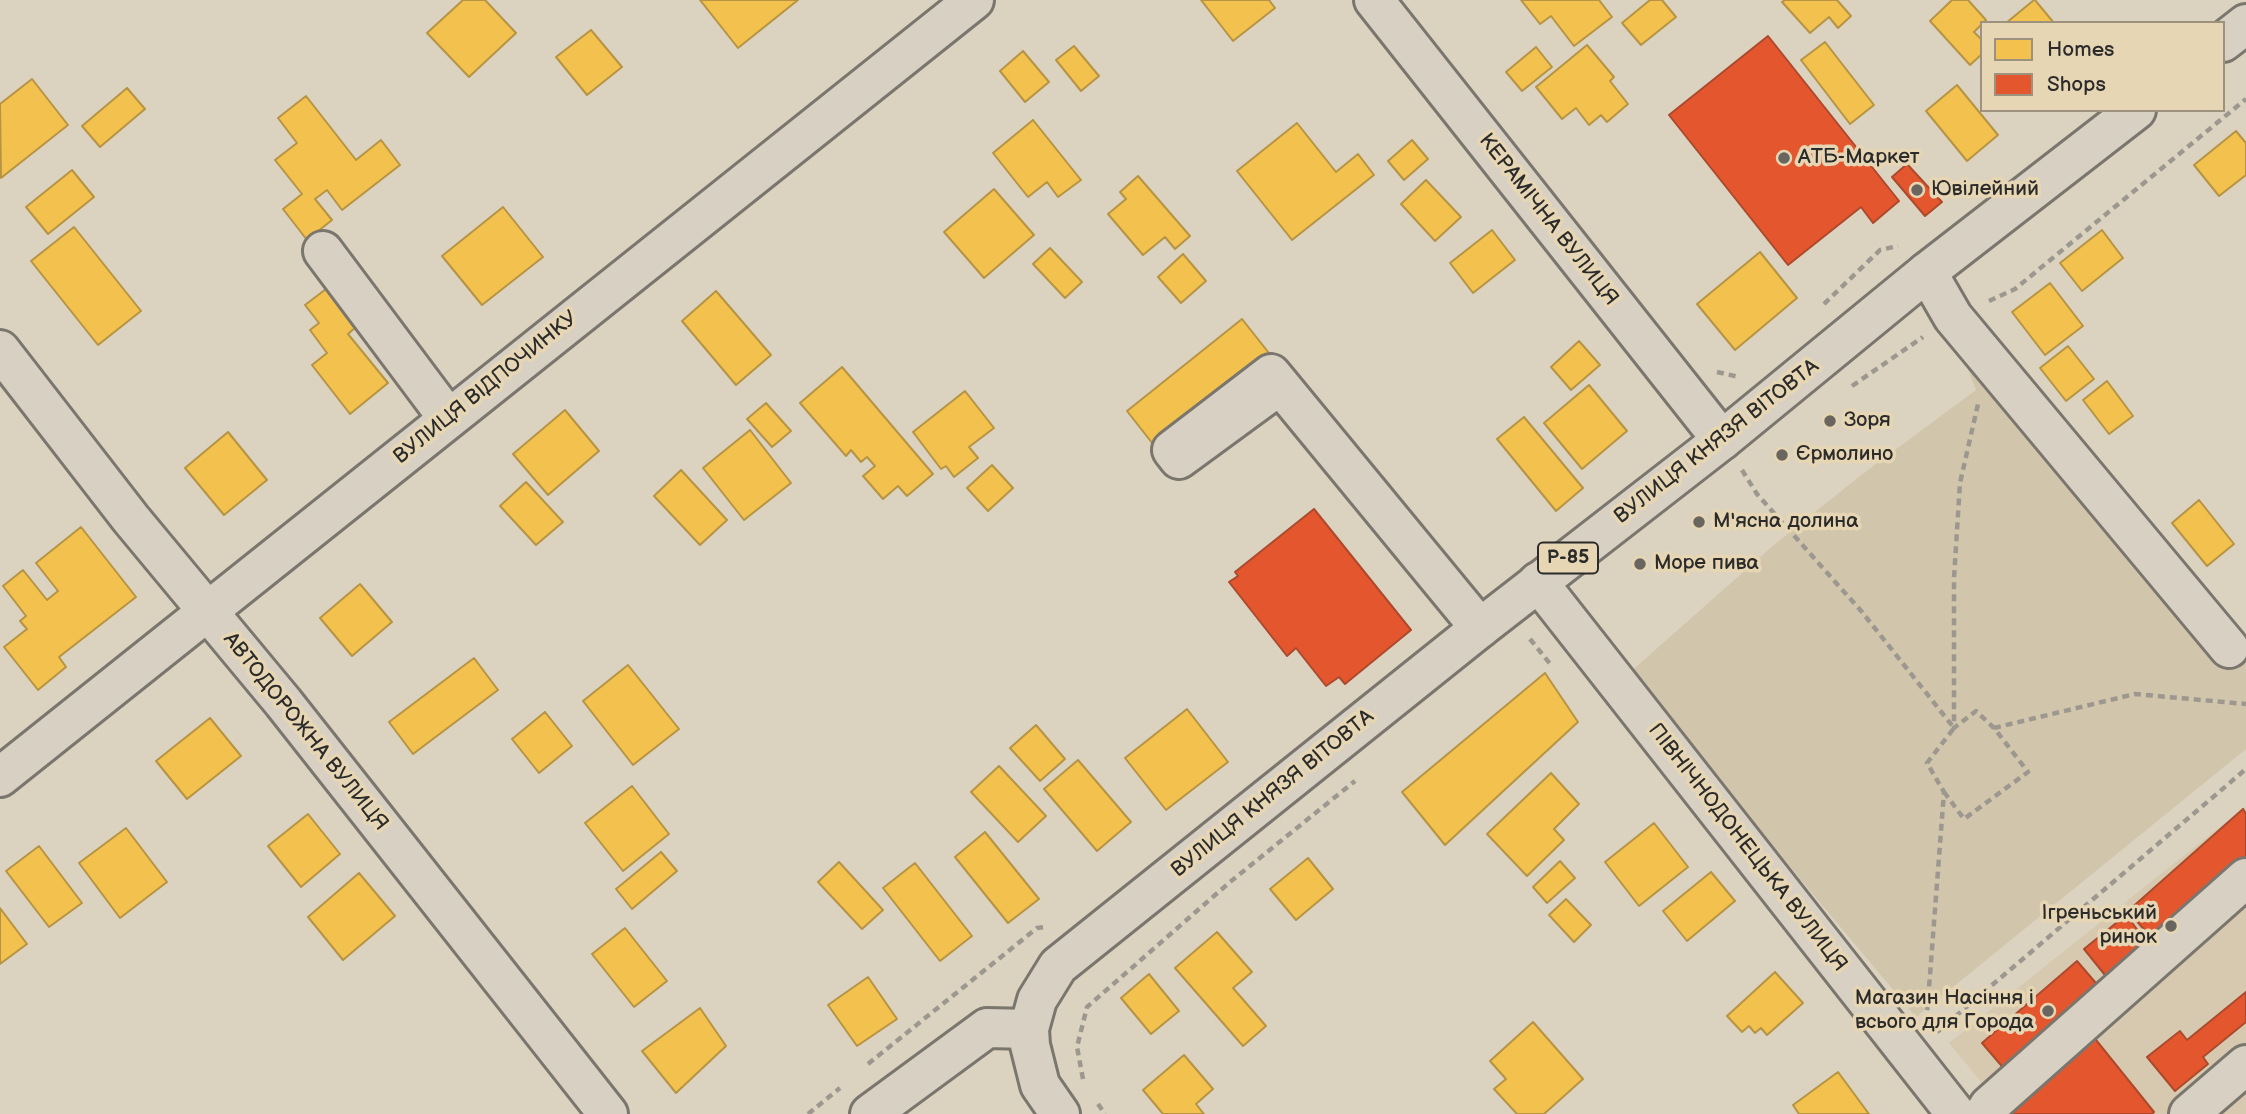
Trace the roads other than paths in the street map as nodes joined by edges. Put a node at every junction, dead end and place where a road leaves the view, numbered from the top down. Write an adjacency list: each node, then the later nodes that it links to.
1 (974, 0): 10 (street, ВУЛИЦЯ ВІДПОЧИНКУ)
2 (1374, 0): 11 (street, КЕРАМІЧНА ВУЛИЦЯ)
3 (2246, 23): 4 (street)
4 (2225, 40)
5 (2133, 112): 7 (street, ВУЛИЦЯ КНЯЗЯ ВІТОВТА / Р-85)
6 (323, 251): 10 (street)
7 (1916, 258): 11 (street, ВУЛИЦЯ КНЯЗЯ ВІТОВТА / Р-85); 15 (street)
8 (0, 350): 13 (street, АВТОДОРОЖНА ВУЛИЦЯ)
9 (1280, 385): 14 (street)
10 (448, 418): 13 (street, ВУЛИЦЯ ВІДПОЧИНКУ)
11 (1730, 452): 12 (street, ВУЛИЦЯ КНЯЗЯ ВІТОВТА / Р-85)
12 (1538, 582): 14 (street, ВУЛИЦЯ КНЯЗЯ ВІТОВТА / Р-85); 23 (street, ПІВНІЧНОДОНЕЦЬКА ВУЛИЦЯ)
13 (208, 613): 16 (street, ВУЛИЦЯ ВІДПОЧИНКУ); 20 (street, АВТОДОРОЖНА ВУЛИЦЯ)
14 (1480, 628): 18 (street, ВУЛИЦЯ КНЯЗЯ ВІТОВТА / Р-85)
15 (2234, 652)
16 (0, 777)
17 (2246, 878): 24 (street)
18 (1029, 1029): 21 (street); 22 (street, ВУЛИЦЯ КНЯЗЯ ВІТОВТА / Р-85)
19 (2246, 1065): 25 (street)
20 (608, 1114)
21 (870, 1114)
22 (1060, 1114)
23 (1956, 1114)
24 (1984, 1114)
25 (2189, 1114)

